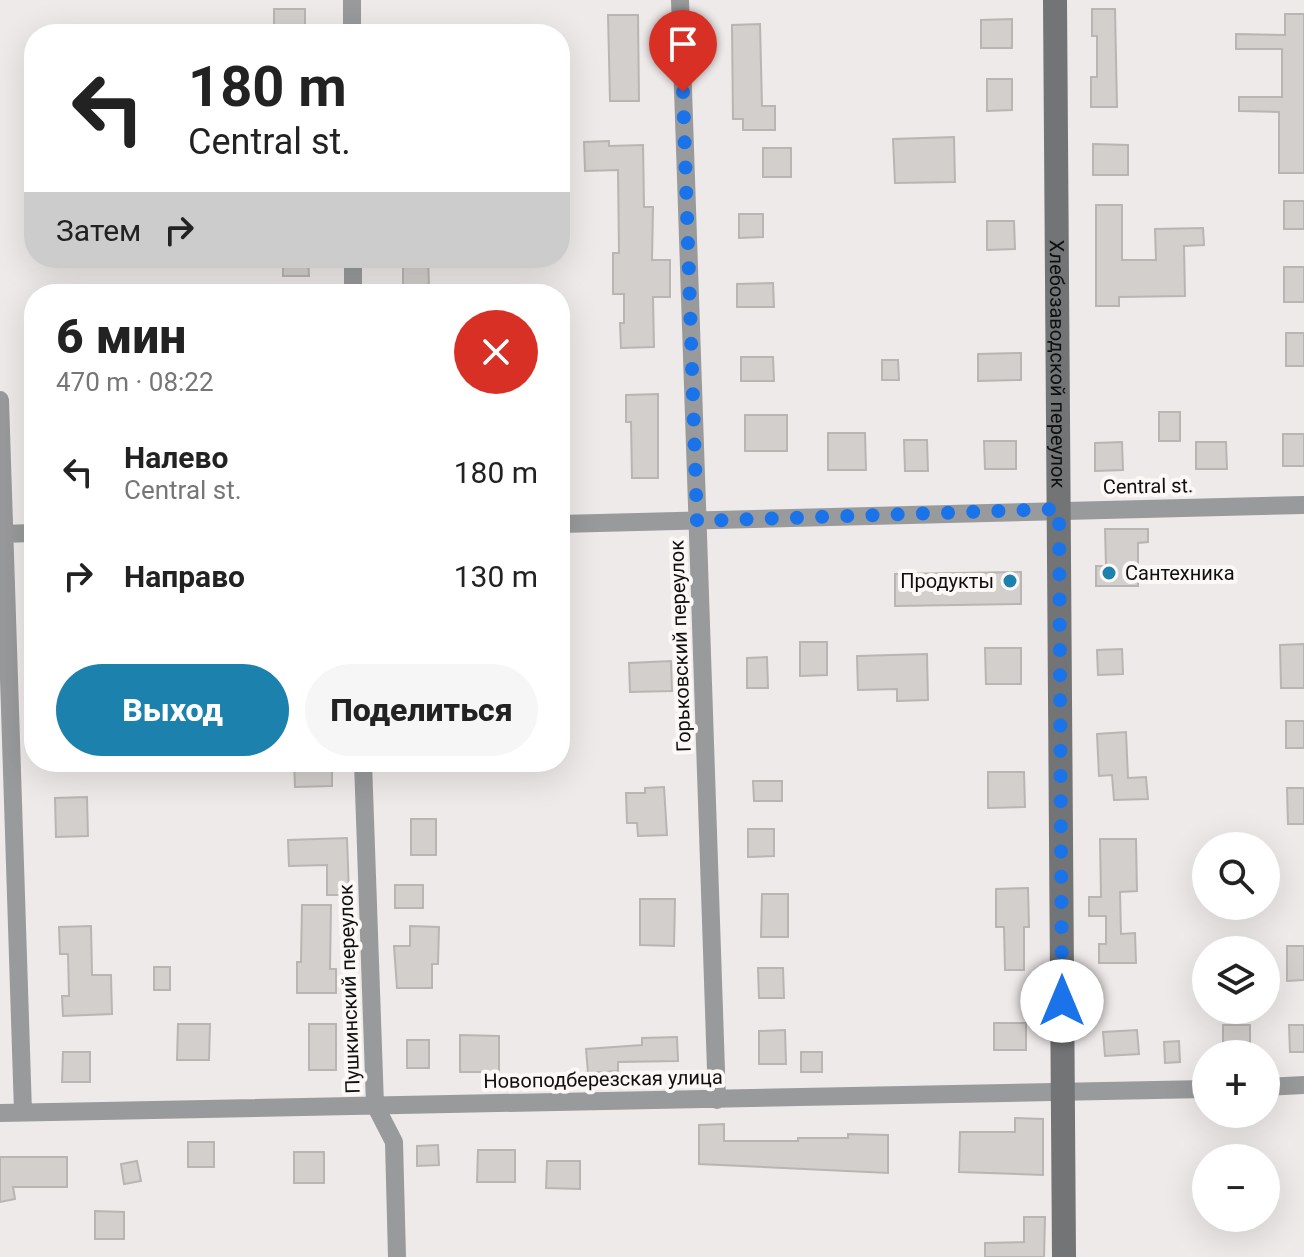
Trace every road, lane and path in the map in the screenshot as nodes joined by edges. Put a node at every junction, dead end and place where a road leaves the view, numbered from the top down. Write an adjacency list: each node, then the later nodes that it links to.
1 (352, 0): 4 (street)
2 (680, 0): 8 (street, Горьковский переулок)
3 (1055, 0): 7 (street, Хлебозаводской переулок)
4 (352, 24)
5 (0, 400): 11 (street)
6 (1304, 505): 7 (street, Central st.)
7 (1059, 509): 8 (street, Central st.); 16 (street, Хлебозаводской переулок)
8 (697, 521): 9 (street, Central st.); 17 (street, Горьковский переулок)
9 (570, 524)
10 (24, 533): 11 (street)
11 (3, 534): 19 (street)
12 (363, 772): 18 (street, Пушкинский переулок)
13 (1304, 1085): 14 (street)
14 (1280, 1086)
15 (1192, 1089): 16 (street, Новоподберезская улица)
16 (1063, 1093): 17 (street, Новоподберезская улица); 22 (street, Хлебозаводской переулок)
17 (717, 1100): 18 (street, Новоподберезская улица)
18 (375, 1105): 19 (street, Новоподберезская улица); 21 (street, Пушкинский переулок)
19 (23, 1112): 20 (street, Новоподберезская улица)
20 (0, 1113)
21 (397, 1257)
22 (1064, 1257)

